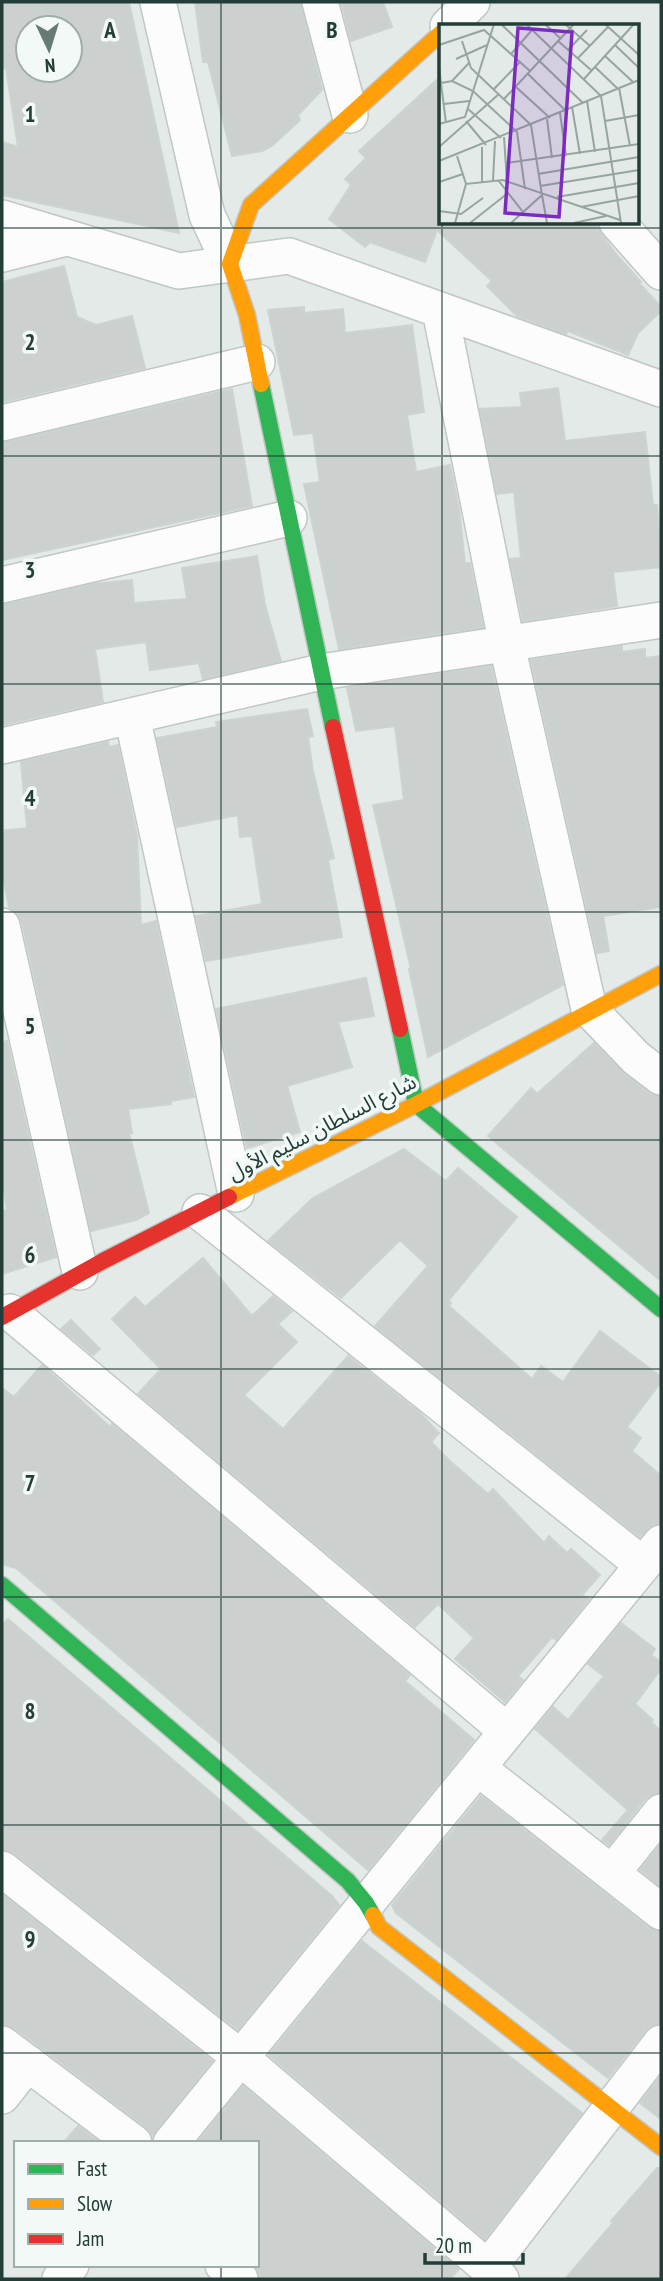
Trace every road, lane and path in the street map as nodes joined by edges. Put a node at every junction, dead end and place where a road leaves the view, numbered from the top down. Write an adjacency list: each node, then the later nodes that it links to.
1 (158, 2): 10 (street)
2 (320, 2): 4 (street)
3 (439, 32): 4 (street)
4 (350, 116): 10 (street)
5 (2, 218): 7 (street)
6 (620, 224): 8 (street)
7 (68, 238): 9 (street); 10 (street)
8 (655, 251)
9 (2, 254)
10 (230, 264): 11 (street); 12 (street)
11 (440, 310): 13 (street); 18 (street)
12 (257, 362): 14 (street); 15 (street)
13 (661, 389)
14 (2, 423)
15 (289, 518): 16 (street); 19 (street)
16 (2, 585)
17 (661, 620): 18 (street)
18 (507, 645): 19 (street); 24 (street)
19 (321, 672): 20 (street); 26 (street)
20 (132, 716): 21 (street); 27 (street)
21 (2, 746)
22 (2, 926): 29 (street)
23 (661, 974): 24 (street, شارع السلطان سليم الأول)
24 (589, 1009): 25 (street); 26 (street, شارع السلطان سليم الأول)
25 (661, 1077)
26 (416, 1104): 27 (street, شارع السلطان سليم الأول); 30 (street)
27 (236, 1194): 28 (street, شارع السلطان سليم الأول)
28 (200, 1212): 29 (street, شارع السلطان سليم الأول); 32 (street)
29 (80, 1272): 31 (street, شارع السلطان سليم الأول)
30 (661, 1309)
31 (6, 1314): 34 (street)
32 (652, 1554): 34 (street)
33 (2, 1584): 39 (street)
34 (507, 1731): 35 (street)
35 (478, 1768): 38 (street); 39 (street)
36 (661, 1812): 38 (street)
37 (2, 1869): 43 (street)
38 (612, 1873): 40 (street)
39 (366, 1903): 43 (street); 45 (street)
40 (661, 1912)
41 (661, 2043): 45 (street)
42 (15, 2054): 44 (street); 46 (street)
43 (241, 2058): 47 (street); 50 (street)
44 (2, 2096)
45 (611, 2108): 48 (street); 50 (street)
46 (131, 2141)
47 (173, 2141)
48 (661, 2147)
49 (225, 2267): 51 (street)
50 (495, 2274)
51 (240, 2279)

